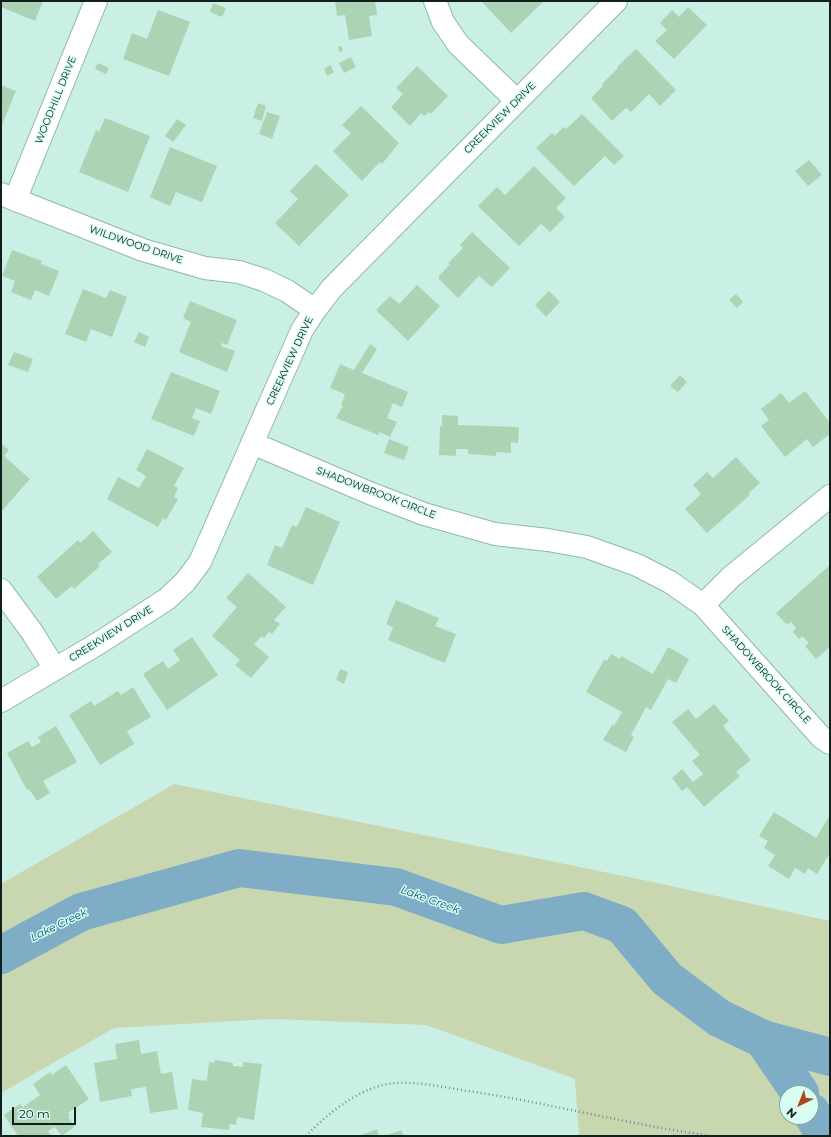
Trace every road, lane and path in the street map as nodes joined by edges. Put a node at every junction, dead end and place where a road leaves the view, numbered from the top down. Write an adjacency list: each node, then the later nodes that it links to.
1 (96, 1): 5 (street, WOODHILL DRIVE)
2 (435, 1): 4 (street)
3 (616, 1): 4 (street, CREEKVIEW DRIVE)
4 (517, 101): 6 (street, CREEKVIEW DRIVE)
5 (8, 197): 6 (street, WILDWOOD DRIVE)
6 (315, 310): 7 (street, CREEKVIEW DRIVE)
7 (252, 443): 10 (street, SHADOWBROOK CIRCLE); 11 (street, CREEKVIEW DRIVE)
8 (830, 496): 10 (street)
9 (1, 590): 11 (street)
10 (703, 605): 13 (street, SHADOWBROOK CIRCLE)
11 (55, 669): 12 (street, CREEKVIEW DRIVE)
12 (1, 701)
13 (830, 743)
14 (306, 1136): 15 (path)
15 (712, 1136)

